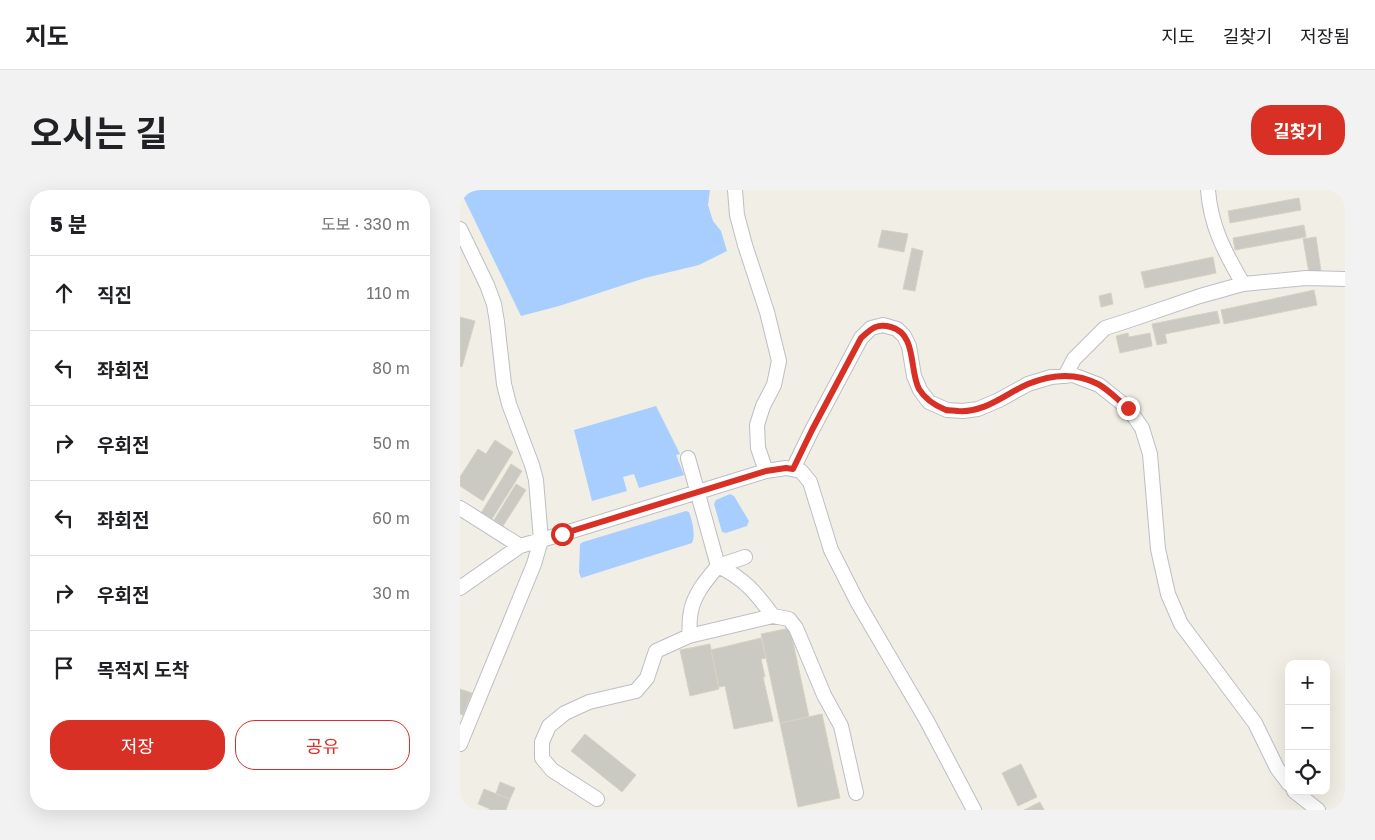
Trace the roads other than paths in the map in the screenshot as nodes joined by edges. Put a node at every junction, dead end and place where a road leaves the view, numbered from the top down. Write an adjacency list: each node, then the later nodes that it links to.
1 (734, 190): 9 (street)
2 (1208, 190): 5 (street)
3 (460, 229): 12 (street)
4 (1345, 279): 5 (street)
5 (1243, 284): 6 (street)
6 (1065, 376): 8 (street); 20 (street)
7 (688, 458): 10 (street)
8 (793, 469): 9 (street); 24 (street)
9 (766, 471): 10 (street)
10 (697, 492): 12 (street); 15 (street)
11 (460, 508): 13 (street)
12 (541, 540): 13 (street); 19 (street)
13 (520, 546): 16 (street)
14 (745, 557): 15 (street)
15 (718, 566): 17 (street); 18 (street)
16 (460, 588)
17 (773, 616): 18 (street); 21 (street)
18 (689, 636): 23 (street)
19 (460, 744)
20 (1285, 779)
21 (856, 793)
22 (1297, 795): 25 (street)
23 (596, 799)
24 (974, 810)
25 (1318, 810)

